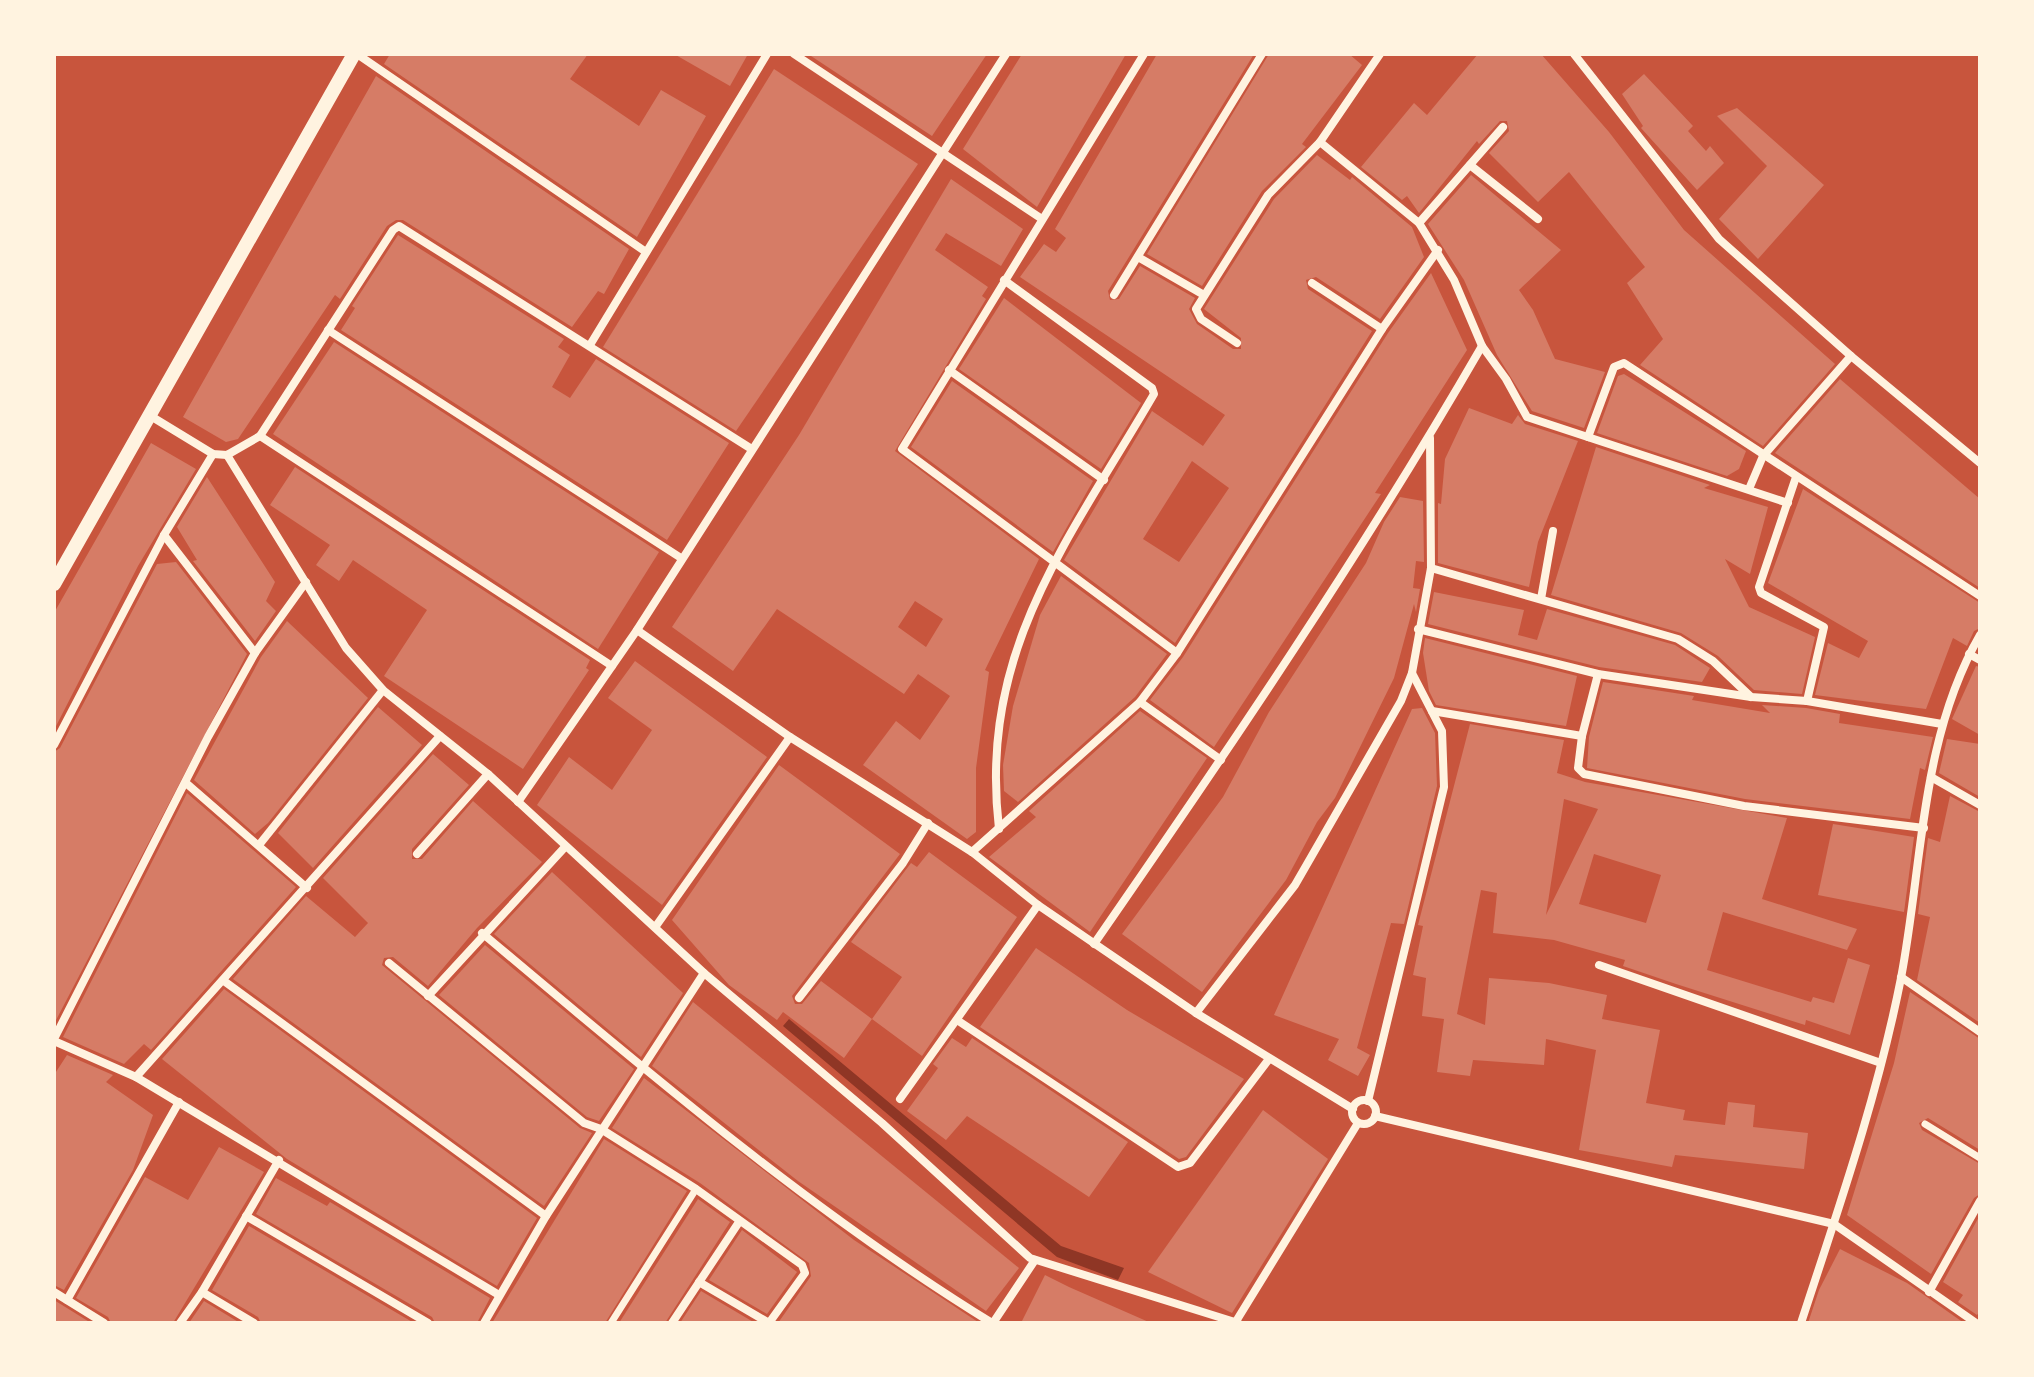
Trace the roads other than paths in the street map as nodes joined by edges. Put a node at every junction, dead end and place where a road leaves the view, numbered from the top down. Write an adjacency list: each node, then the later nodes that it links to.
1 (355, 54): 17 (street); 29 (street)
2 (767, 54): 17 (street)
3 (794, 54): 11 (street)
4 (1006, 54): 11 (street)
5 (1144, 54): 13 (street)
6 (1262, 54): 18 (street); 18 (street)
7 (1380, 54): 10 (street)
8 (1574, 54): 27 (street)
9 (1503, 127): 12 (street)
10 (1320, 142): 15 (street); 21 (street)
11 (943, 150): 13 (street); 33 (street)
12 (1470, 165): 14 (street); 15 (street)
13 (1042, 219): 19 (street)
14 (1538, 219)
15 (1419, 223): 16 (street)
16 (1438, 250): 22 (street); 26 (street)
17 (646, 252): 25 (street)
18 (1138, 257): 21 (street)
19 (1004, 280): 28 (street); 39 (street)
20 (1312, 283): 22 (street)
21 (1204, 295): 24 (street)
22 (1382, 329): 55 (street)
23 (328, 330): 25 (street); 30 (street); 44 (street)
24 (1237, 343)
25 (590, 345): 33 (street)
26 (1482, 346): 31 (street); 32 (street)
27 (1851, 356): 36 (street); 37 (street)
28 (949, 370): 39 (street); 45 (street)
29 (148, 415): 34 (street); 48 (street)
30 (260, 436): 35 (street); 58 (street)
31 (1430, 437): 46 (street); 71 (street)
32 (1588, 437): 36 (street); 40 (street)
33 (750, 448): 44 (street)
34 (213, 454): 35 (street); 43 (street)
35 (227, 455): 47 (street)
36 (1763, 456): 38 (street); 40 (street)
37 (1980, 463)
38 (1796, 477): 41 (street); 49 (street)
39 (1104, 480): 45 (street)
40 (1749, 489): 41 (street)
41 (1788, 503): 63 (street)
42 (1553, 531): 50 (street)
43 (164, 535): 54 (street); 70 (street)
44 (681, 558): 52 (street)
45 (1053, 563): 55 (street); 79 (street)
46 (1431, 568): 50 (street); 51 (street)
47 (306, 582): 54 (street); 61 (street)
48 (54, 584)
49 (1980, 596)
50 (1541, 599): 62 (street)
51 (1418, 629): 59 (street); 60 (street)
52 (637, 630): 58 (street); 69 (street)
53 (1980, 635): 56 (street)
54 (255, 653): 74 (street)
55 (1177, 653): 64 (street)
56 (1969, 654): 57 (street); 66 (street)
57 (1980, 660)
58 (612, 666): 75 (street)
59 (1412, 673): 65 (street); 96 (street)
60 (1598, 674): 62 (street); 68 (street)
61 (383, 690): 67 (street); 80 (street)
62 (1751, 697): 63 (street)
63 (1807, 701): 66 (street)
64 (1140, 702): 71 (street); 79 (street)
65 (1432, 711): 68 (street); 105 (street)
66 (1942, 724): 73 (street)
67 (440, 736): 72 (street); 84 (street)
68 (1582, 736): 78 (street)
69 (790, 737): 77 (street); 86 (street)
70 (54, 745)
71 (1221, 760): 88 (street)
72 (488, 774): 75 (street); 83 (street)
73 (1931, 777): 76 (street); 78 (street)
74 (186, 783): 80 (street); 99 (street)
75 (518, 802): 81 (street)
76 (1980, 805)
77 (928, 823): 82 (street); 95 (street)
78 (1924, 828): 92 (street)
79 (999, 829): 82 (street)
80 (259, 845): 84 (street)
81 (565, 847): 86 (street); 87 (street)
82 (972, 852): 85 (street)
83 (417, 854)
84 (307, 888): 93 (street)
85 (1038, 905): 88 (street); 97 (street)
86 (656, 926): 91 (street)
87 (482, 933): 94 (street); 102 (street)
88 (1094, 944): 96 (street)
89 (389, 963): 94 (street)
90 (1599, 965): 101 (street)
91 (704, 973): 102 (street); 120 (street)
92 (1901, 977): 98 (street); 101 (street)
93 (224, 981): 103 (street); 117 (street)
94 (428, 996): 111 (street)
95 (799, 998)
96 (1196, 1013): 100 (street)
97 (957, 1020): 100 (street); 104 (street)
98 (1980, 1032)
99 (54, 1040): 103 (street)
100 (1269, 1059): 107 (street)
101 (1881, 1063): 119 (street)
102 (640, 1066): 111 (street); 135 (street)
103 (136, 1077): 106 (street)
104 (900, 1099)
105 (1368, 1101): 107 (street); 108 (street)
106 (179, 1102): 113 (street); 126 (street)
107 (1353, 1109): 109 (street)
108 (1375, 1116): 109 (street); 119 (street)
109 (1358, 1123): 136 (street)
110 (1925, 1124): 112 (street)
111 (601, 1129): 114 (street); 117 (street)
112 (1980, 1158)
113 (279, 1160): 116 (street); 125 (street)
114 (696, 1189): 118 (street); 132 (street)
115 (1980, 1201): 124 (street)
116 (246, 1216): 123 (street); 130 (street)
117 (546, 1216): 125 (street)
118 (739, 1222): 121 (street); 134 (street)
119 (1834, 1224): 124 (street); 137 (street)
120 (1035, 1260): 135 (street); 136 (street)
121 (699, 1282): 133 (street); 134 (street)
122 (54, 1292): 126 (street)
123 (202, 1292): 128 (street); 129 (street)
124 (1929, 1292): 138 (street)
125 (499, 1295): 131 (street)
126 (67, 1300): 127 (street)
127 (104, 1323)
128 (180, 1323)
129 (254, 1323)
130 (428, 1323)
131 (484, 1323)
132 (611, 1323)
133 (672, 1323)
134 (769, 1323)
135 (992, 1323)
136 (1237, 1323)
137 (1801, 1323)
138 (1976, 1323)

